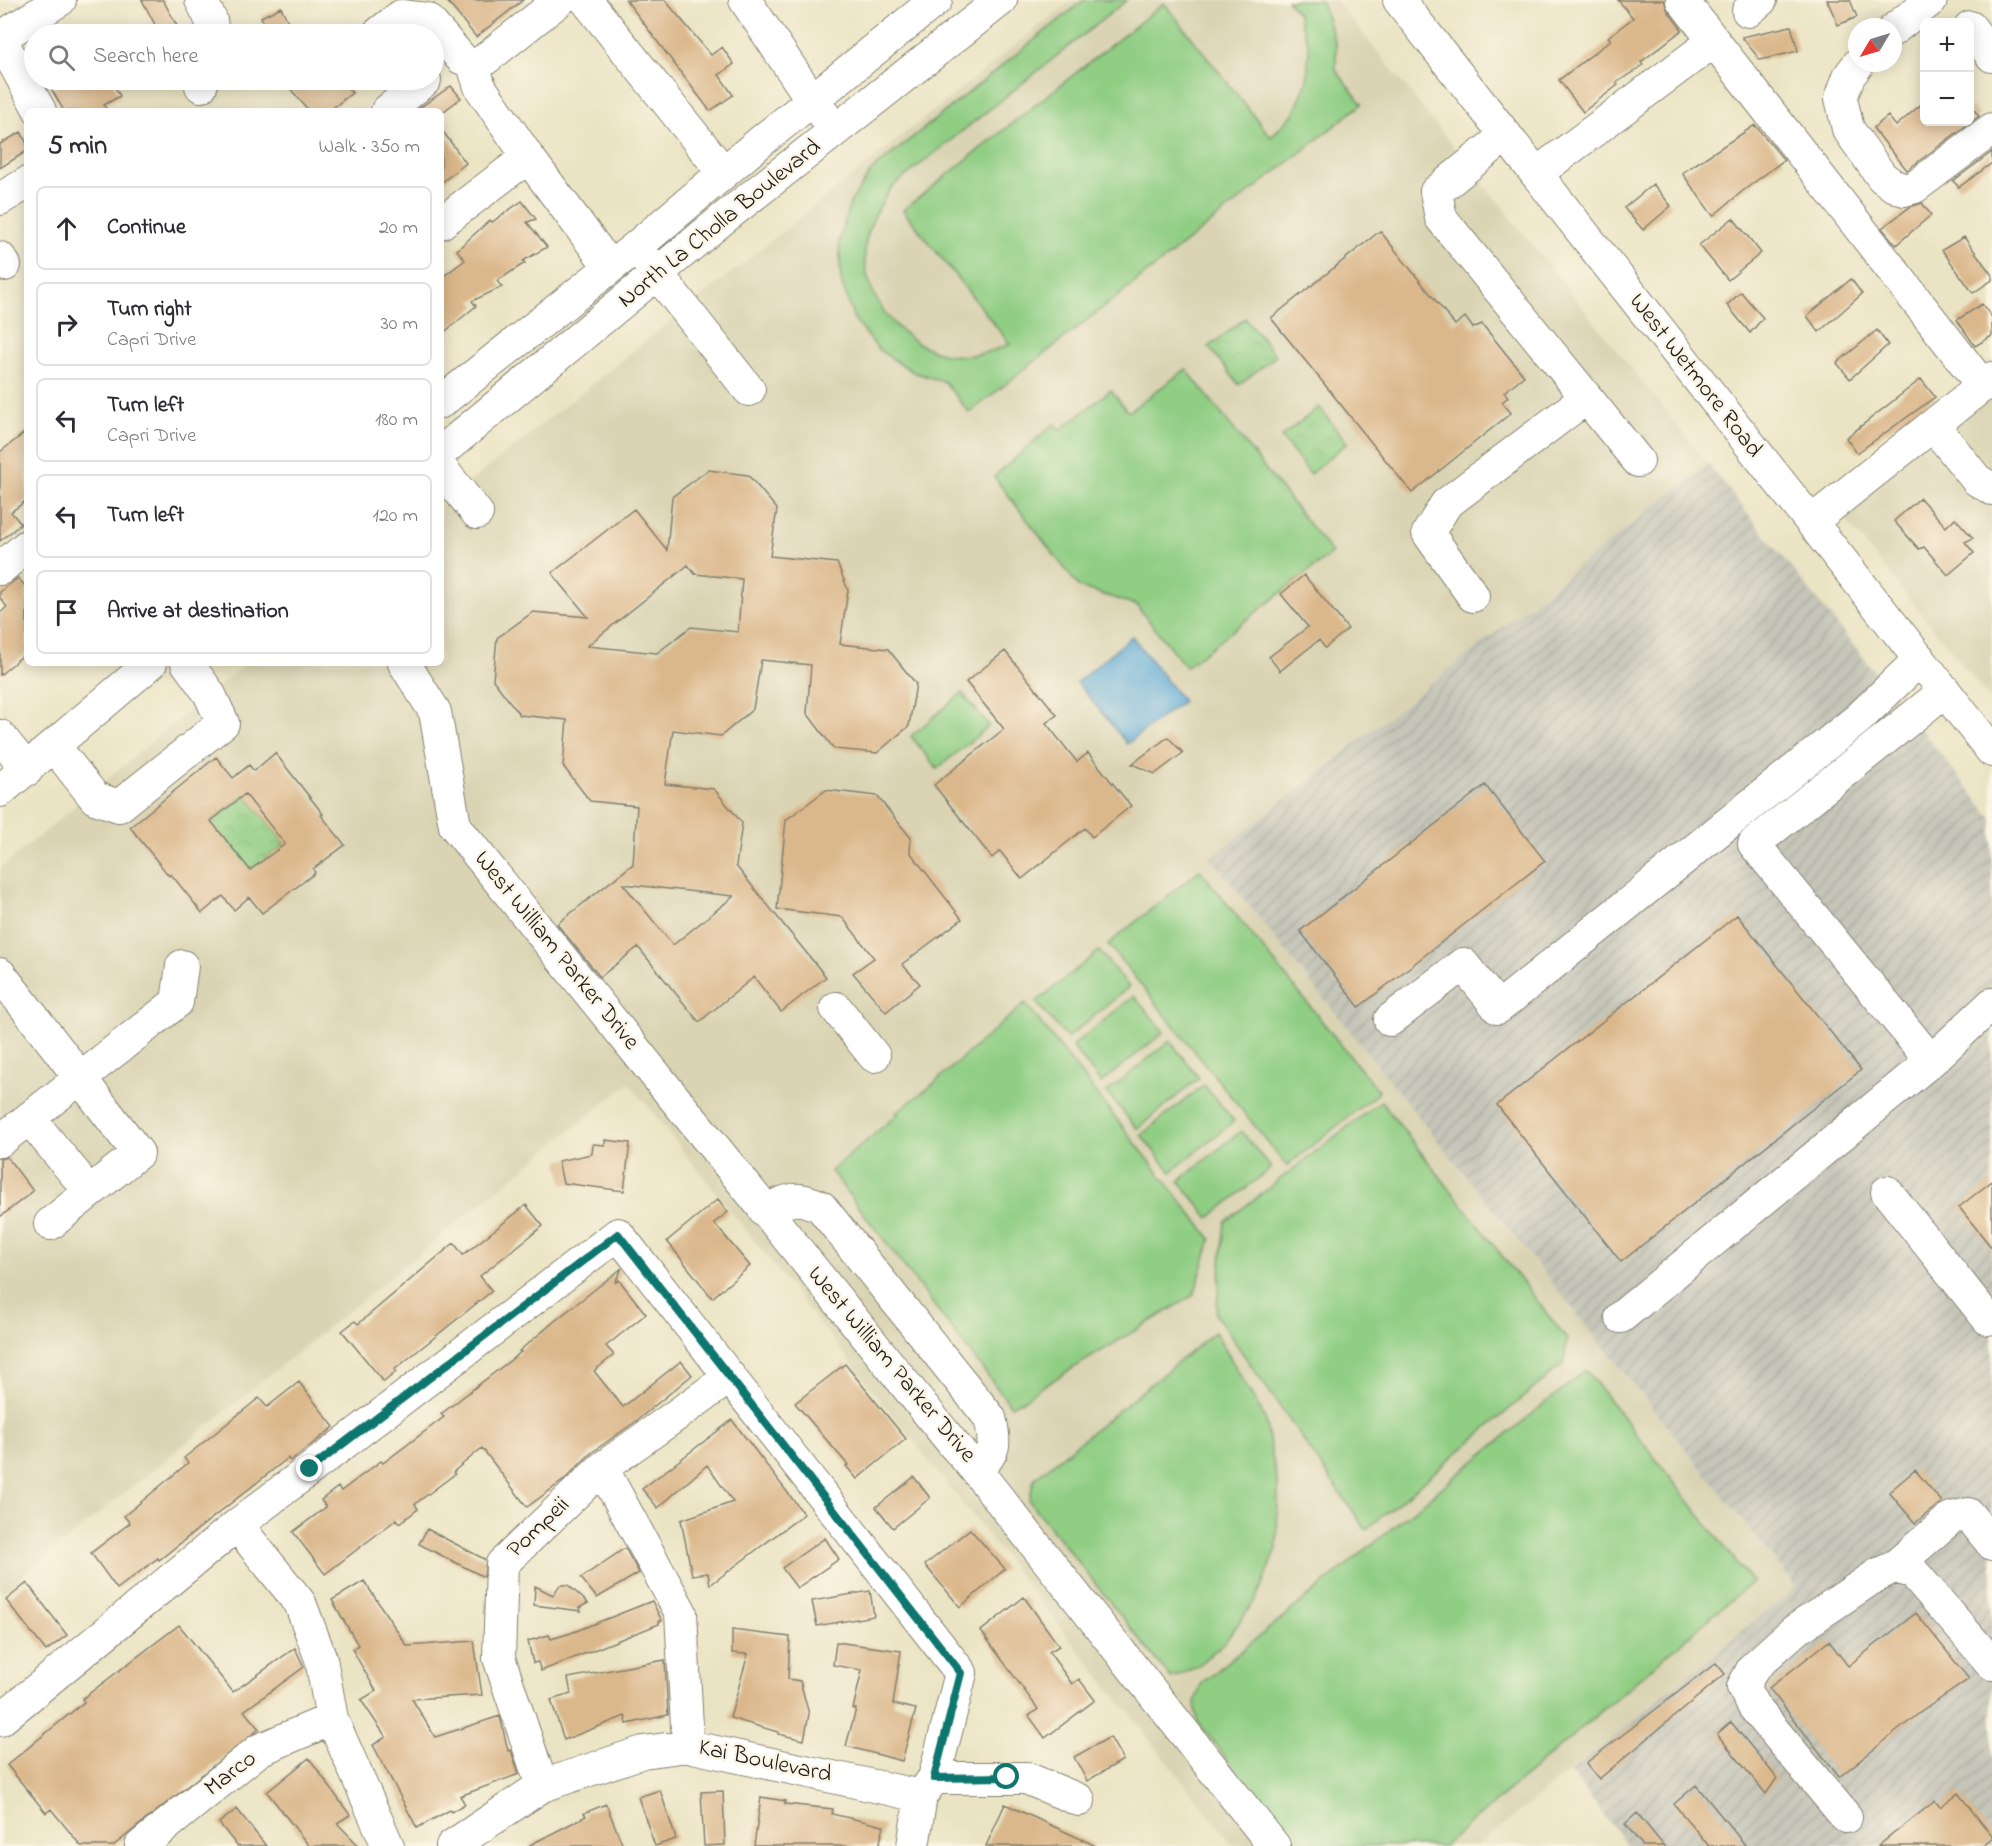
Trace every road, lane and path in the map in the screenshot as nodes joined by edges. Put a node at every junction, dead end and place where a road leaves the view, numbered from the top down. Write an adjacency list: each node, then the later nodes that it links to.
1 (60, 0): 20 (street)
2 (201, 0): 15 (street)
3 (560, 0): 23 (street)
4 (586, 0): 36 (street)
5 (745, 0): 29 (street)
6 (936, 0): 12 (street, North La Cholla Boulevard)
7 (1001, 0): 33 (street, North La Cholla Boulevard)
8 (1399, 0): 34 (street, West Wetmore Road)
9 (1682, 0): 21 (street)
10 (1931, 0): 14 (street)
11 (1949, 0): 13 (street)
12 (903, 10): 29 (street, North La Cholla Boulevard)
13 (1963, 18)
14 (1902, 23)
15 (212, 24)
16 (390, 24): 17 (street)
17 (432, 24)
18 (1974, 32): 22 (street)
19 (444, 37): 23 (street)
20 (0, 38): 26 (street)
21 (1714, 41): 37 (street); 44 (street)
22 (1992, 56)
23 (468, 63): 24 (street); 35 (street)
24 (444, 65)
25 (1852, 72): 32 (street)
26 (24, 82)
27 (28, 90): 30 (street)
28 (413, 90): 31 (street)
29 (812, 100): 33 (street); 36 (street, North La Cholla Boulevard)
30 (38, 108)
31 (391, 108)
32 (1992, 129)
33 (836, 130): 43 (street, North La Cholla Boulevard)
34 (1506, 135): 37 (street, West Wetmore Road); 46 (street)
35 (528, 157): 40 (street); 42 (street)
36 (723, 172): 41 (street, North La Cholla Boulevard)
37 (1536, 174): 54 (street, West Wetmore Road)
38 (24, 185): 39 (street)
39 (0, 199)
40 (444, 221)
41 (636, 247): 42 (street, North La Cholla Boulevard); 43 (street)
42 (610, 267): 47 (street, North La Cholla Boulevard)
43 (658, 273): 45 (street); 49 (street, North La Cholla Boulevard)
44 (1987, 381): 48 (street)
45 (749, 390)
46 (1586, 398): 50 (street); 57 (street)
47 (444, 400)
48 (1933, 425): 52 (street); 54 (street)
49 (444, 450)
50 (1638, 461)
51 (444, 472): 53 (street)
52 (1992, 489)
53 (477, 513)
54 (1811, 522): 58 (street, West Wetmore Road)
55 (24, 549): 56 (street)
56 (0, 569)
57 (1473, 596)
58 (1920, 659): 62 (street, West Wetmore Road); 72 (street)
59 (147, 666): 64 (street)
60 (189, 666): 64 (street)
61 (406, 666): 80 (street, West William Parker Drive)
62 (1945, 691): 65 (street, West Wetmore Road); 74 (street)
63 (0, 736): 66 (street)
64 (54, 746): 66 (street)
65 (1992, 751)
66 (27, 770): 67 (street)
67 (0, 791)
68 (182, 966): 75 (street)
69 (0, 974): 75 (street)
70 (1992, 1004): 74 (street)
71 (836, 1008): 73 (street)
72 (1390, 1020)
73 (874, 1056)
74 (1931, 1060): 82 (street)
75 (80, 1078): 76 (street); 81 (street)
76 (29, 1118): 77 (street); 78 (street)
77 (0, 1141)
78 (76, 1175)
79 (1887, 1192): 83 (street)
80 (765, 1211): 86 (street, West William Parker Drive); 86 (street, West William Parker Drive)
81 (50, 1224)
82 (1621, 1317)
83 (1988, 1319)
84 (730, 1377): 85 (street, Pompeii); 87 (street); 95 (street)
85 (602, 1468): 93 (street); 94 (street, Pompeii)
86 (976, 1470): 102 (street)
87 (237, 1525): 91 (street); 92 (street)
88 (1992, 1544): 89 (street)
89 (1894, 1567): 90 (street); 97 (street)
90 (1992, 1664)
91 (332, 1719): 98 (street, Marco); 99 (street)
92 (0, 1720)
93 (688, 1746): 94 (street, Kai Boulevard); 95 (street, Kai Boulevard)
94 (542, 1785): 100 (street, Kai Boulevard)
95 (928, 1787): 96 (street, Kai Boulevard); 101 (street)
96 (1079, 1800)
97 (1846, 1817)
98 (141, 1846)
99 (388, 1846)
100 (452, 1846)
101 (913, 1846)
102 (1274, 1846)

